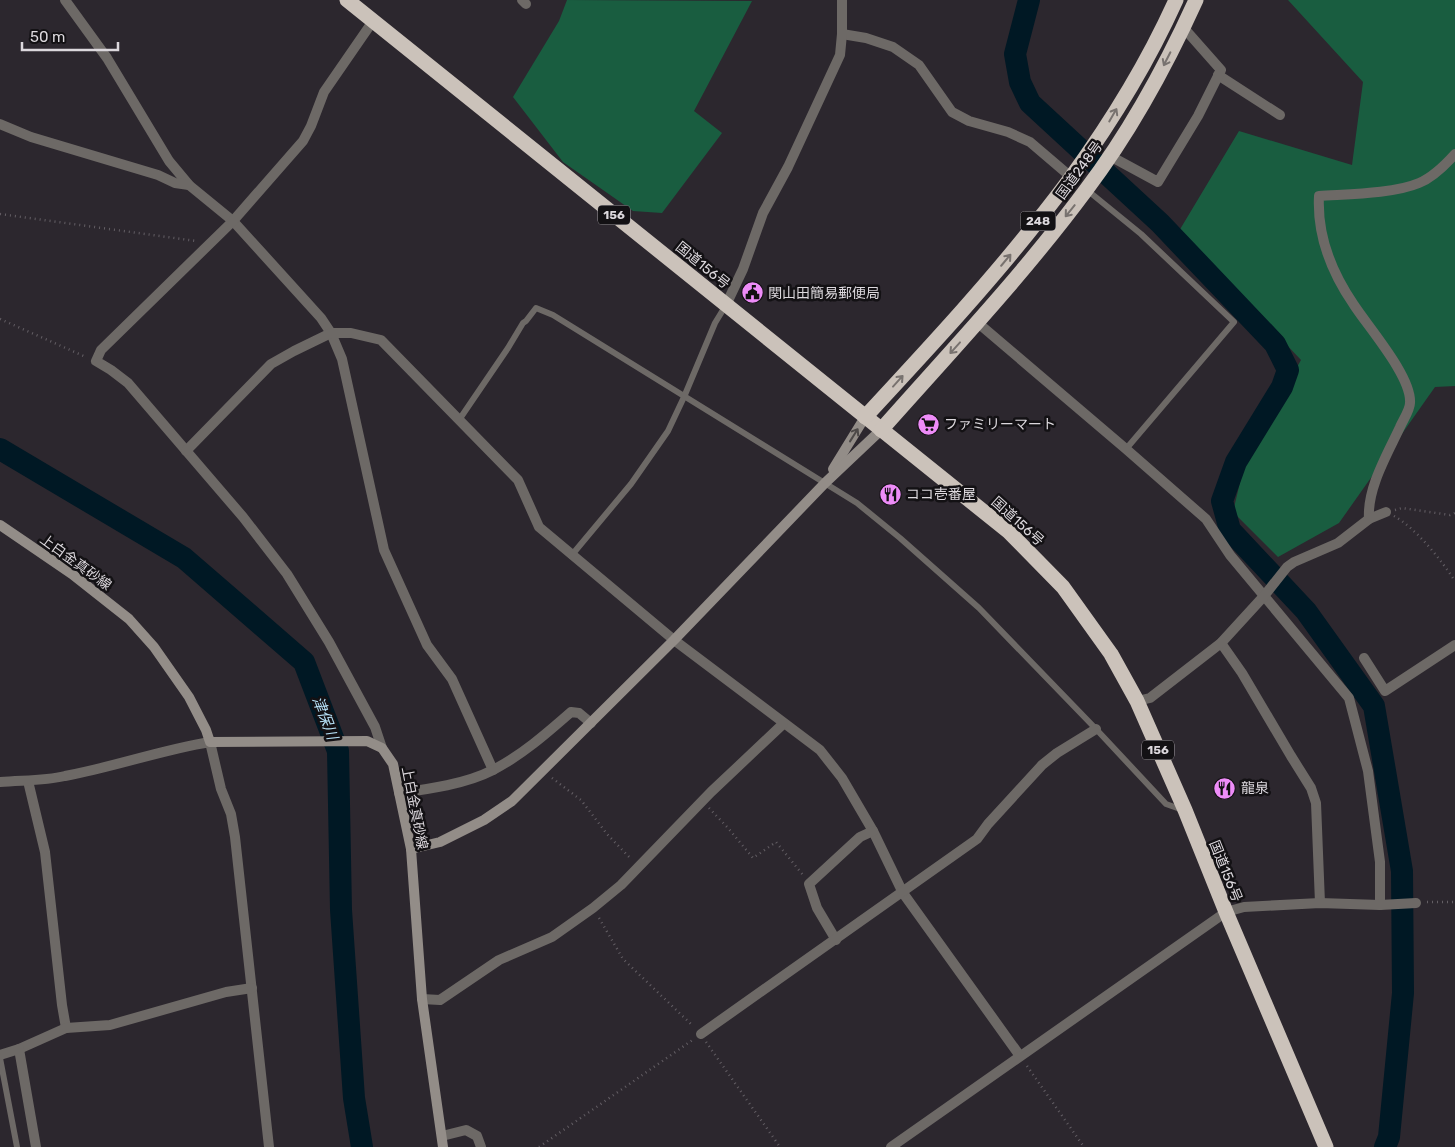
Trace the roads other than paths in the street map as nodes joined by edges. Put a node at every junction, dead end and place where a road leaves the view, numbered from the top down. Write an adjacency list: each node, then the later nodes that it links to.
1 (65, 0): 15 (street)
2 (347, 0): 6 (highway, 国道156号 / 156)
3 (842, 0): 8 (street)
4 (1176, 0): 14 (highway, 国道248号 / 248, one-way to 4)
5 (1196, 0): 7 (highway, 国道248号 / 248)
6 (373, 20): 17 (street); 18 (highway, 国道156号 / 156)
7 (1184, 27): 9 (street); 13 (highway, 国道248号 / 248, one-way to 13)
8 (842, 34): 14 (street); 18 (street)
9 (1218, 75): 10 (street); 13 (street)
10 (1280, 114)
11 (0, 124): 15 (street)
12 (1455, 154): 29 (street)
13 (1110, 156): 16 (highway, 国道248号 / 248)
14 (1072, 178): 22 (highway, 国道248号 / 248, one-way to 14)
15 (189, 185): 17 (street)
16 (1086, 190): 19 (highway, 国道248号 / 248, one-way to 19); 25 (lane)
17 (233, 221): 20 (street); 26 (street)
18 (726, 305): 21 (lane); 22 (highway, 国道156号 / 156)
19 (978, 322): 24 (highway, 国道248号 / 248, one-way to 24); 25 (street)
20 (331, 333): 23 (street); 26 (street); 43 (street)
21 (684, 397): 23 (lane); 27 (lane); 31 (lane)
22 (865, 417): 24 (highway, 国道156号 / 156); 27 (main road, one-way to 22)
23 (459, 420): 31 (street)
24 (881, 430): 27 (main road); 37 (highway, 国道156号 / 156)
25 (1126, 449): 32 (street)
26 (186, 451): 42 (street)
27 (824, 483): 33 (main road); 40 (lane)
28 (1386, 512): 29 (street)
29 (1369, 519): 32 (street)
30 (0, 525): 41 (main road, 上白金真砂線)
31 (571, 556): 33 (street)
32 (1266, 594): 34 (street); 53 (street)
33 (674, 640): 38 (main road); 39 (street)
34 (1222, 643): 37 (street); 51 (street)
35 (1455, 646): 36 (street)
36 (1364, 658)
37 (1137, 701): 47 (highway, 国道156号 / 156)
38 (591, 723): 43 (street); 49 (main road)
39 (783, 724): 48 (street); 57 (street)
40 (1096, 729): 47 (lane); 50 (street)
41 (215, 742): 42 (main road); 44 (street); 56 (street)
42 (382, 748): 46 (main road, 上白金真砂線)
43 (493, 770): 46 (street)
44 (28, 781): 45 (street); 58 (street)
45 (0, 782)
46 (399, 793): 49 (main road, 上白金真砂線)
47 (1185, 810): 54 (highway, 国道156号 / 156)
48 (873, 831): 50 (street); 55 (street)
49 (410, 849): 57 (main road, 上白金真砂線)
50 (903, 893): 55 (street); 61 (street)
51 (1320, 903): 53 (street); 54 (street)
52 (1416, 903): 53 (street)
53 (1383, 905)
54 (1226, 912): 61 (street); 70 (highway, 国道156号 / 156)
55 (836, 940): 59 (street)
56 (252, 988): 58 (street); 66 (street)
57 (422, 999): 63 (main road, 上白金真砂線)
58 (66, 1028): 60 (street)
59 (701, 1034)
60 (20, 1049): 62 (street); 65 (street)
61 (1020, 1056): 69 (street)
62 (0, 1057): 64 (lane)
63 (442, 1136): 67 (main road, 上白金真砂線); 68 (street)
64 (17, 1147)
65 (36, 1147)
66 (269, 1147)
67 (443, 1147)
68 (481, 1147)
69 (891, 1147)
70 (1326, 1147)

